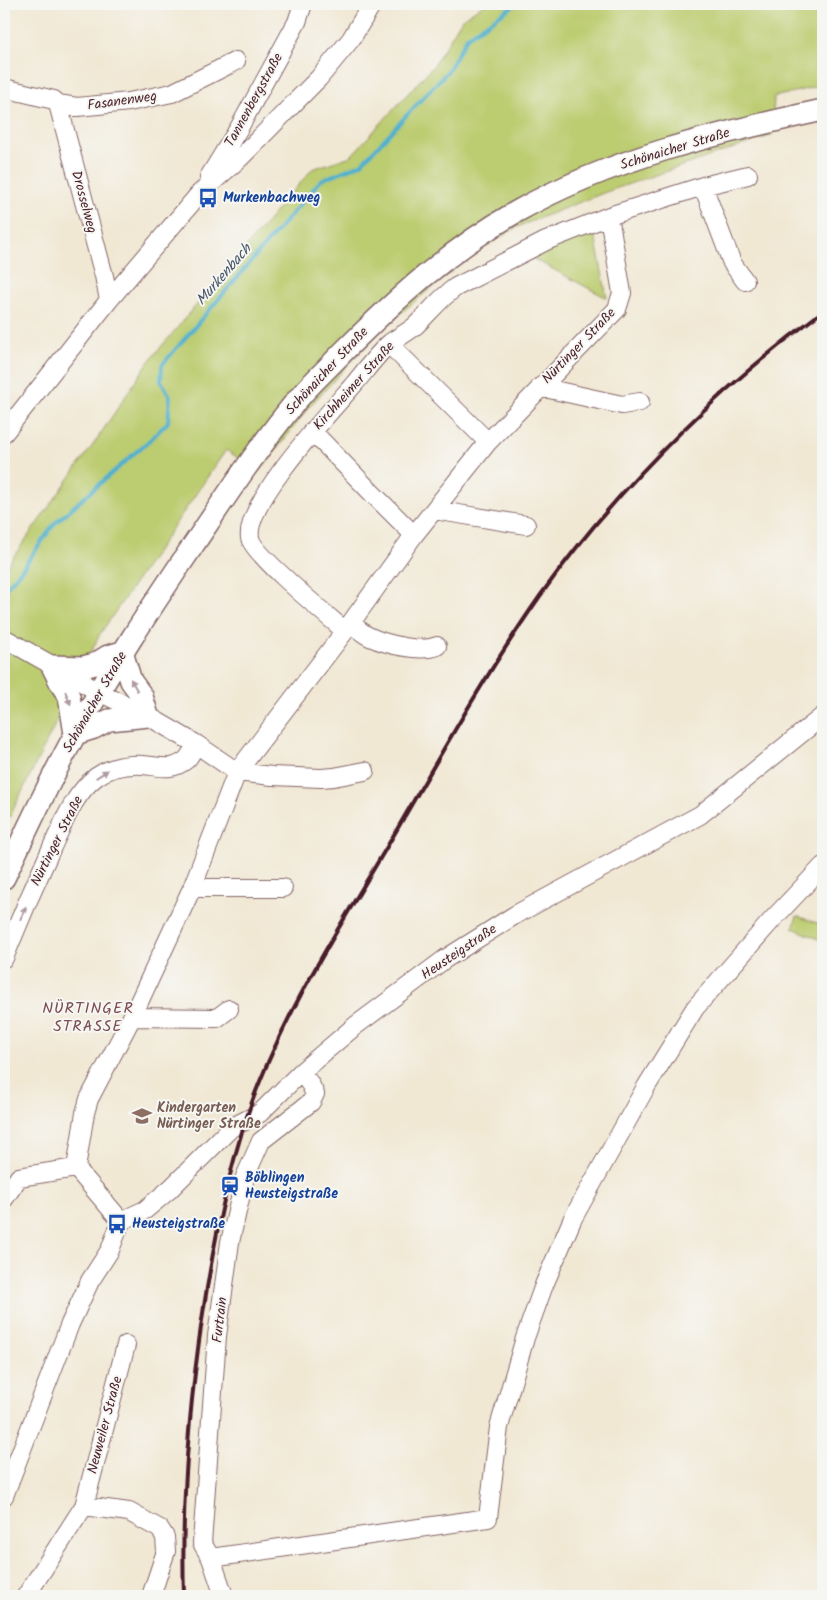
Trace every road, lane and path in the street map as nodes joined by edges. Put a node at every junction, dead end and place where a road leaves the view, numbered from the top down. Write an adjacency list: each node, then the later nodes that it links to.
1 (303, 4): 9 (street, Tannenbergstraße)
2 (372, 4): 9 (street)
3 (236, 61): 5 (street, Fasanenweg)
4 (4, 88): 5 (street, Fasanenweg)
5 (58, 104): 12 (street, Drosselweg)
6 (823, 110): 25 (main road, Schönaicher Straße)
7 (748, 175): 8 (street, Kirchheimer Straße)
8 (703, 186): 10 (street, Kirchheimer Straße); 11 (street)
9 (200, 193): 12 (street)
10 (609, 216): 13 (street, Kirchheimer Straße); 14 (street, Nürtinger Straße)
11 (745, 280)
12 (109, 300): 17 (street)
13 (389, 344): 16 (street, Kirchheimer Straße); 18 (street)
14 (540, 387): 15 (street, Nürtinger Straße); 18 (street, Nürtinger Straße)
15 (640, 402)
16 (312, 431): 21 (street); 22 (street, Kirchheimer Straße)
17 (4, 434)
18 (488, 442): 19 (street, Nürtinger Straße)
19 (434, 510): 20 (street); 21 (street, Nürtinger Straße)
20 (526, 525)
21 (414, 535): 22 (street, Nürtinger Straße)
22 (348, 627): 24 (street); 33 (street, Nürtinger Straße)
23 (4, 638): 26 (street)
24 (436, 646)
25 (122, 652): 26 (main road); 27 (main road, Schönaicher Straße); 28 (main road, one-way to 25)
26 (52, 666): 27 (street); 30 (main road, one-way to 30)
27 (99, 692): 28 (street); 30 (main road, Schönaicher Straße)
28 (148, 716): 30 (main road); 31 (street)
29 (823, 716): 41 (street, Heusteigstraße)
30 (75, 734): 35 (main road, Schönaicher Straße)
31 (196, 744): 33 (street); 38 (street, Nürtinger Straße, one-way to 31)
32 (365, 771): 33 (street)
33 (237, 772): 36 (street, Nürtinger Straße)
34 (823, 866): 48 (street)
35 (4, 878)
36 (192, 888): 37 (street); 40 (street, Nürtinger Straße)
37 (283, 888)
38 (4, 958)
39 (229, 1009): 40 (street)
40 (132, 1017): 42 (street, Nürtinger Straße)
41 (301, 1072): 44 (street, Heusteigstraße); 48 (street, Furtrain)
42 (76, 1168): 43 (street); 44 (street)
43 (4, 1199)
44 (121, 1222): 46 (street)
45 (126, 1345): 47 (street, Neuweiler Straße)
46 (4, 1496)
47 (84, 1506): 49 (street, Neuweiler Straße); 50 (street)
48 (212, 1558): 51 (street, Furtrain)
49 (26, 1596)
50 (151, 1596)
51 (224, 1596)

